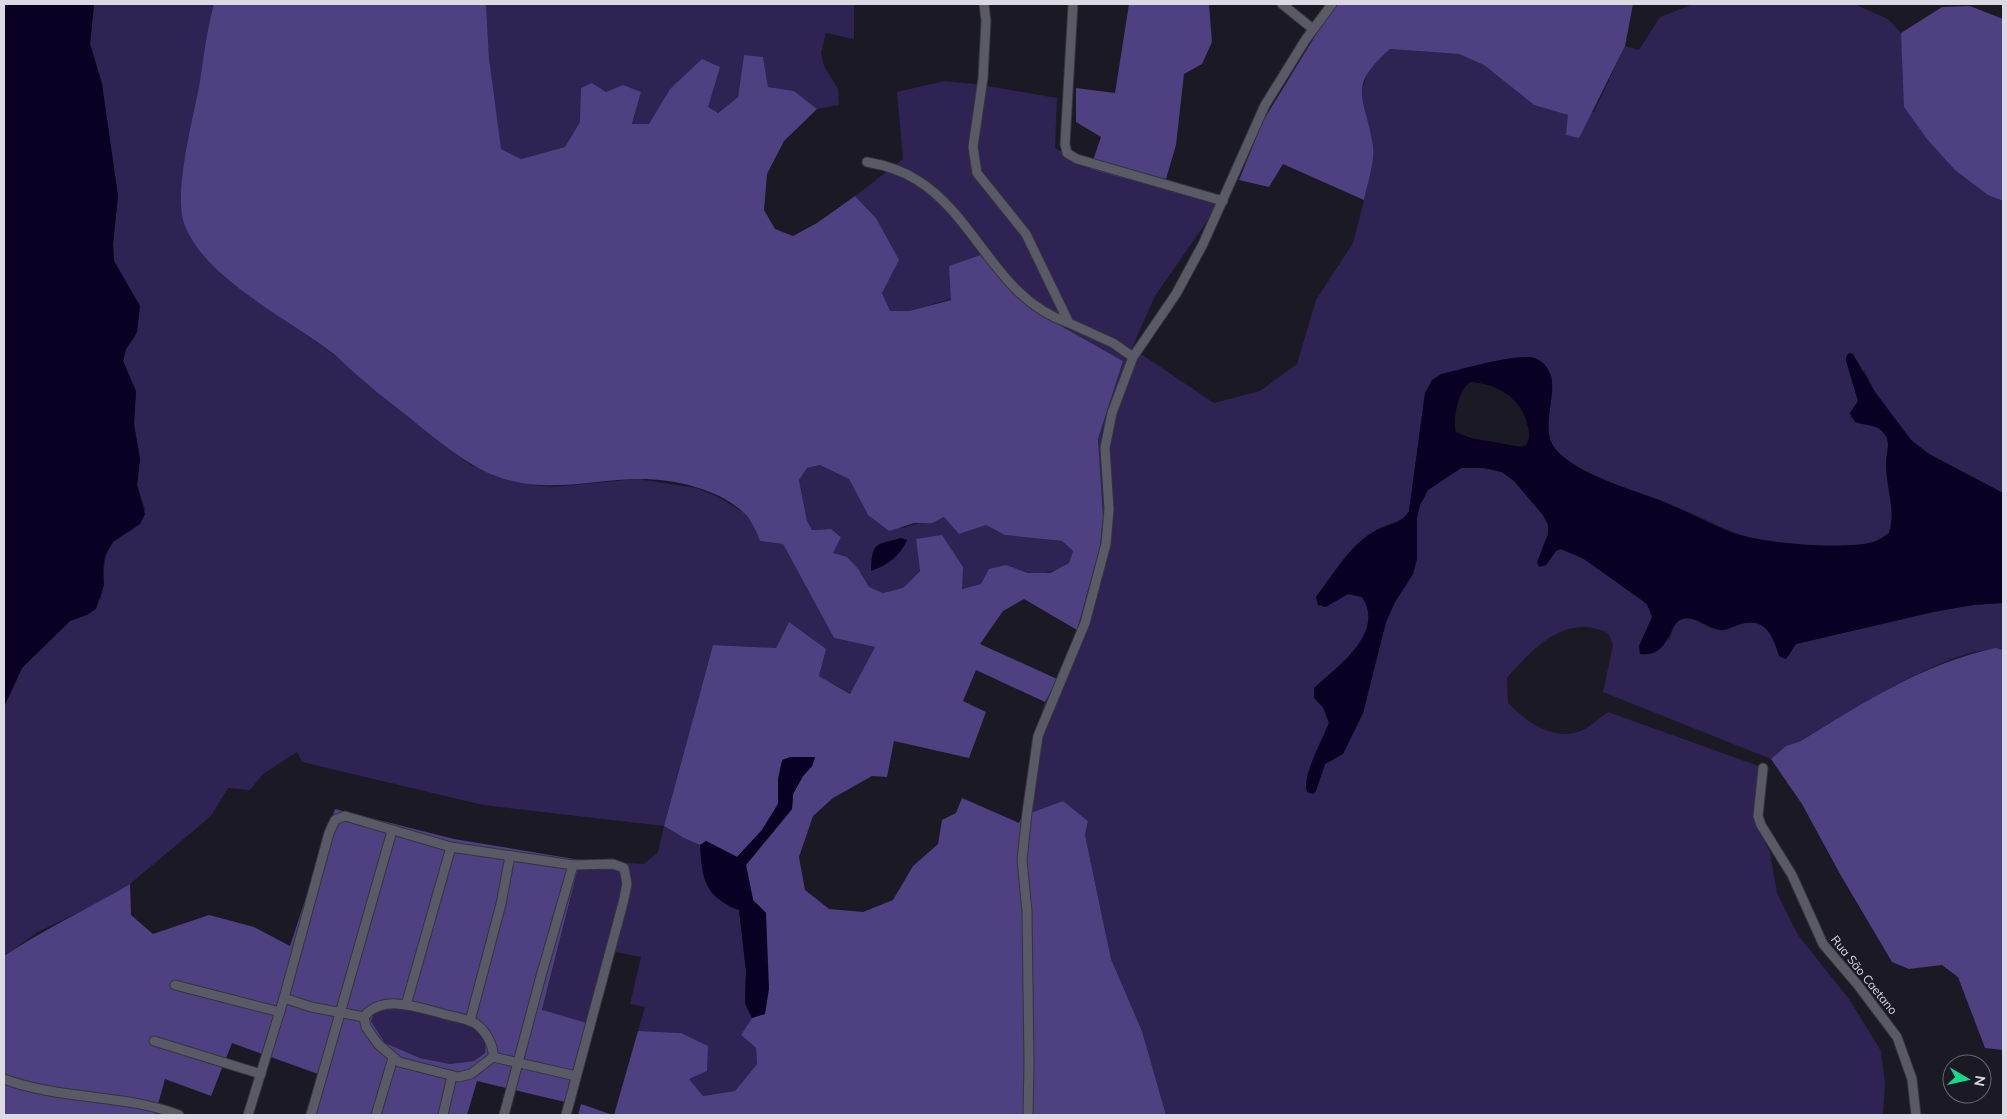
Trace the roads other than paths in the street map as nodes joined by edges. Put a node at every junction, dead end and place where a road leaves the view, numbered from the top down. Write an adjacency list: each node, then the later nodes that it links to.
1 (984, 4): 8 (street)
2 (1073, 4): 7 (street)
3 (1282, 4): 5 (street)
4 (1332, 4): 5 (street)
5 (1313, 29): 7 (street)
6 (867, 162): 8 (street)
7 (1223, 201): 9 (street)
8 (1068, 323): 9 (street)
9 (1133, 357): 37 (street)
10 (1764, 768): 38 (street, Rua São Caetano)
11 (392, 831): 12 (street); 16 (street); 19 (street)
12 (451, 847): 13 (street); 17 (street)
13 (510, 856): 14 (street); 21 (street)
14 (574, 865): 25 (street); 28 (street)
15 (175, 985): 18 (street)
16 (284, 998): 18 (street); 19 (street)
17 (406, 1005): 20 (street); 21 (street)
18 (280, 1012): 26 (street)
19 (340, 1012): 20 (street); 32 (street)
20 (364, 1017): 23 (street)
21 (470, 1021): 24 (street)
22 (154, 1040): 26 (street)
23 (392, 1058): 27 (street); 33 (street)
24 (493, 1058): 25 (street); 27 (street)
25 (518, 1063): 28 (street); 35 (street)
26 (261, 1074): 31 (street)
27 (452, 1076): 34 (street)
28 (576, 1076): 36 (street)
29 (4, 1079): 30 (street)
30 (178, 1115)
31 (248, 1115)
32 (311, 1115)
33 (376, 1115)
34 (443, 1115)
35 (504, 1115)
36 (566, 1115)
37 (1028, 1115)
38 (1916, 1115)

